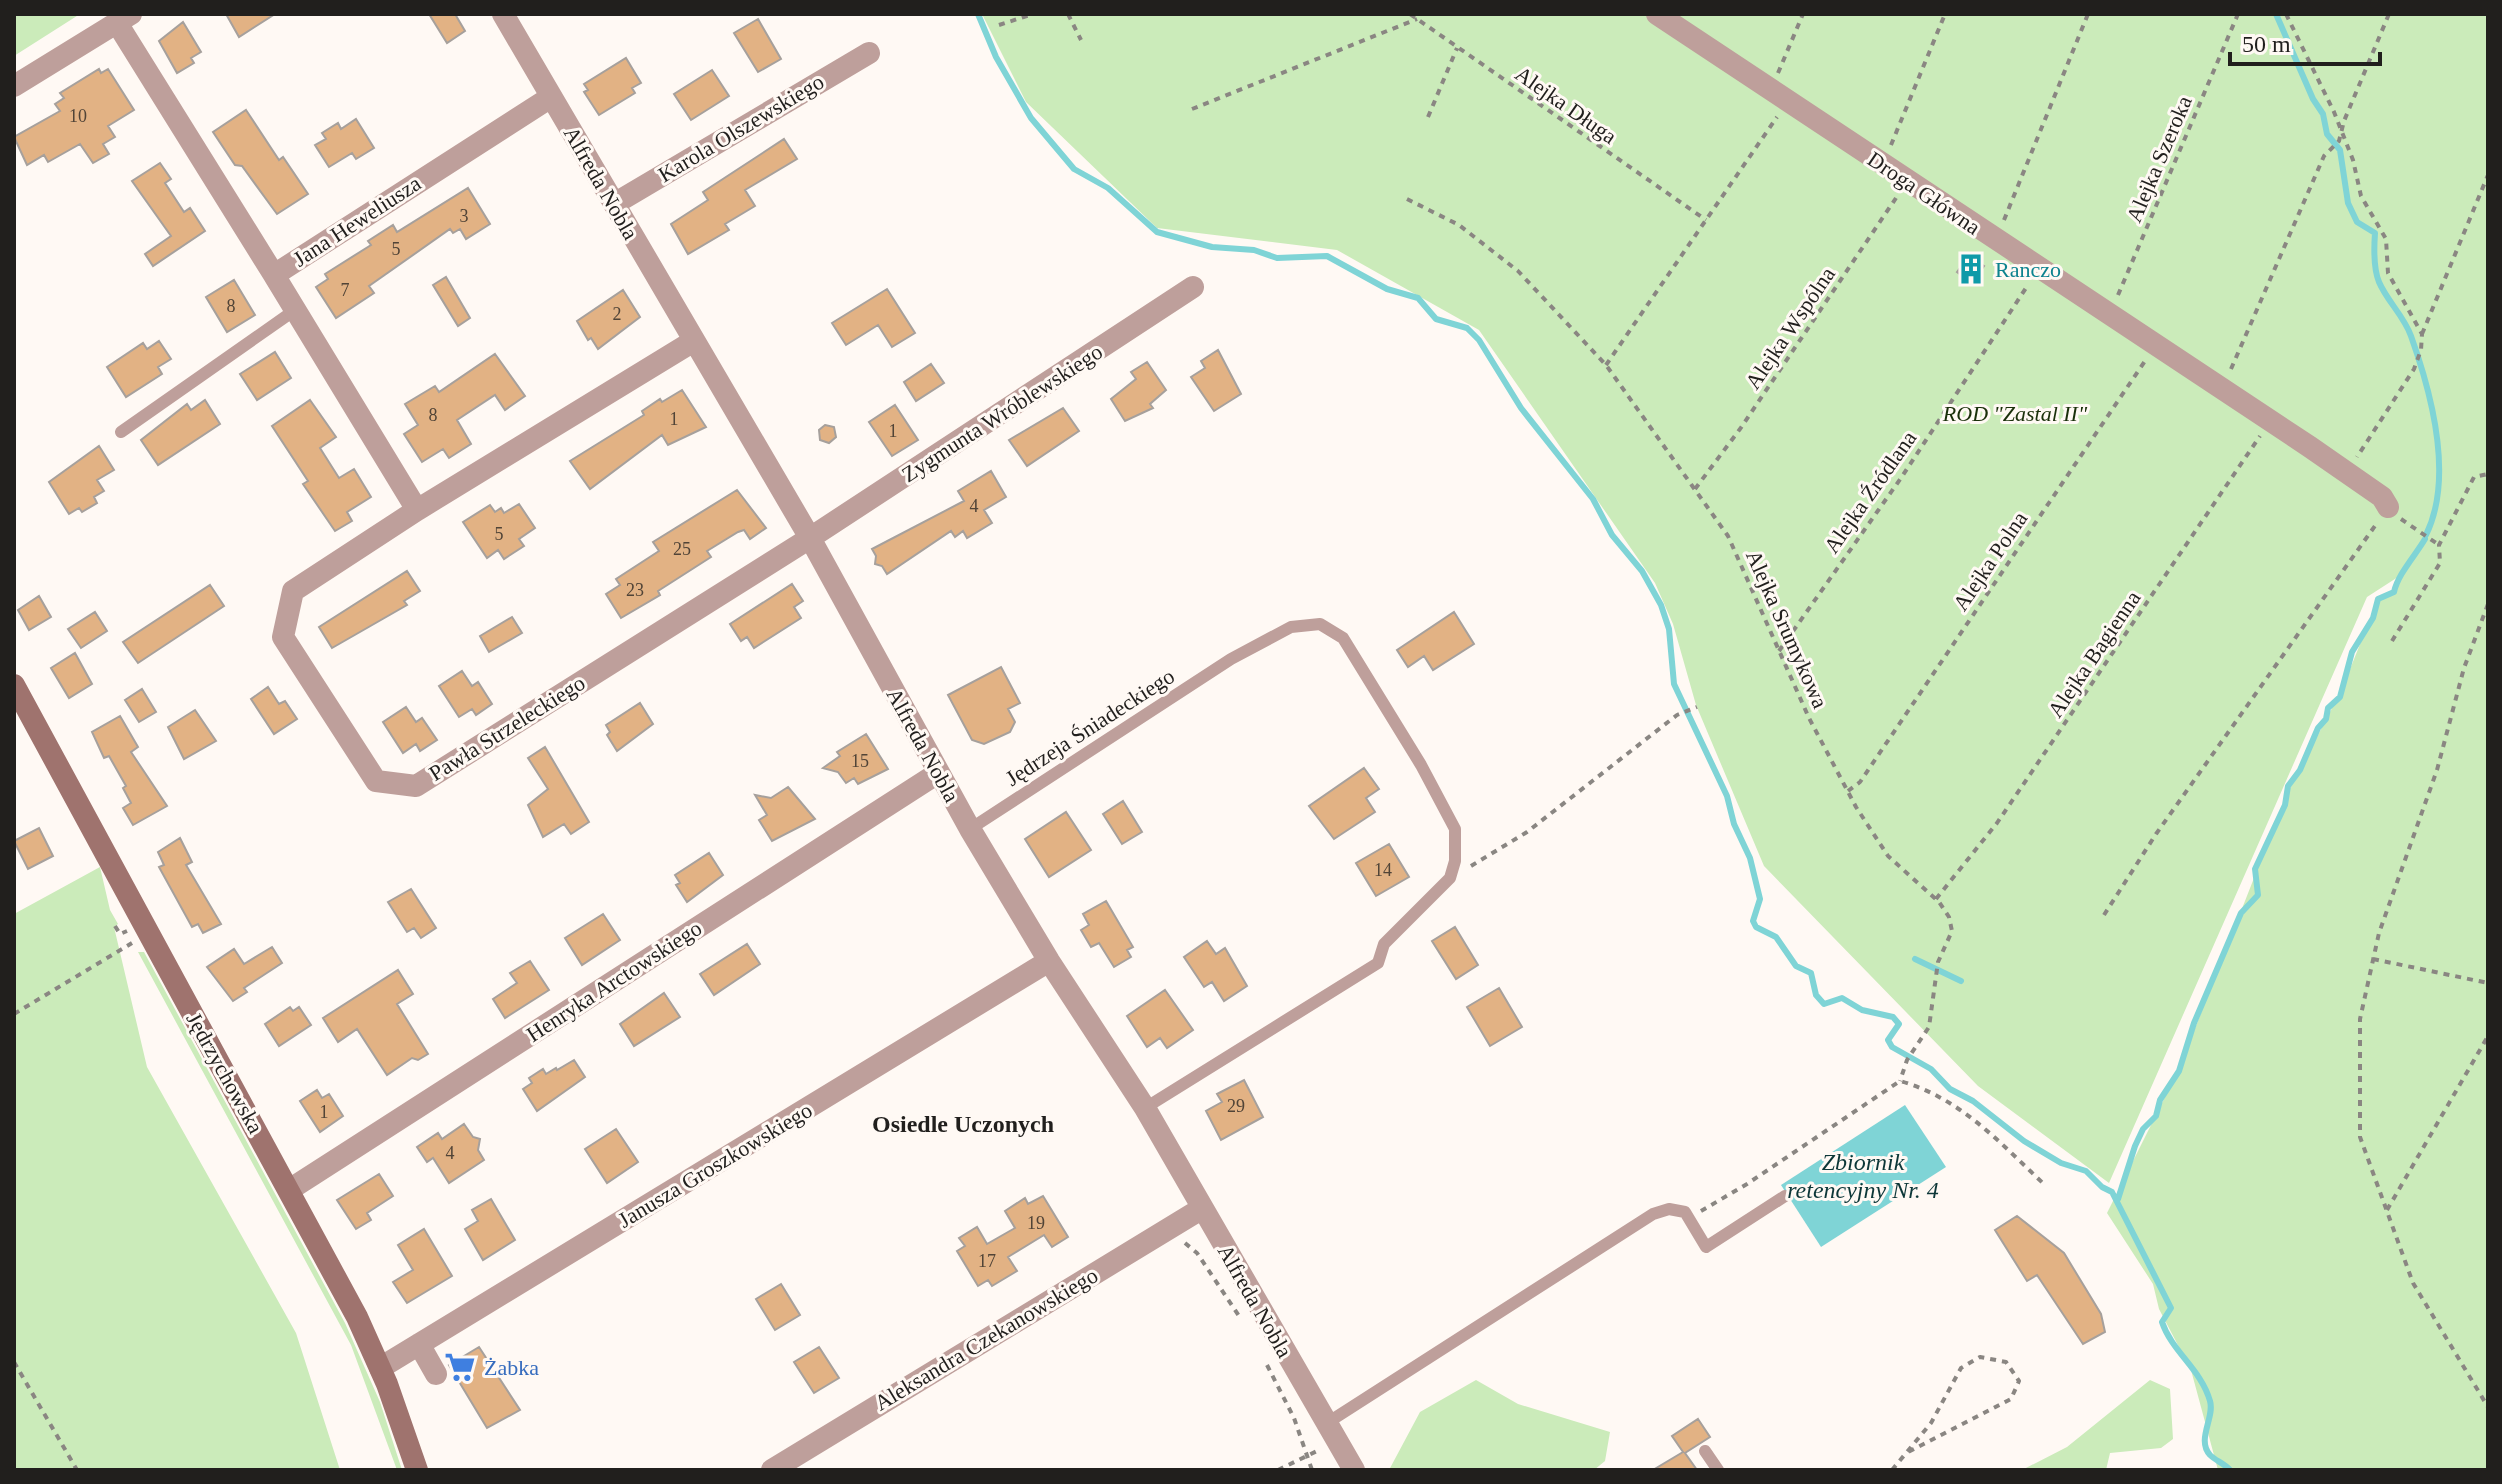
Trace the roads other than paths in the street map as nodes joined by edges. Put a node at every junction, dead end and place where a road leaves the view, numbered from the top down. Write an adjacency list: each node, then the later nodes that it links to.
1 (503, 14): 6 (street, Alfreda Nobla)
2 (1657, 14): 13 (street, Droga Główna)
3 (124, 19): 5 (street); 8 (street)
4 (869, 53): 7 (street, Karola Olszewskiego)
5 (14, 86)
6 (551, 97): 7 (street, Alfreda Nobla); 8 (street, Jana Heweliusza)
7 (614, 204): 11 (street, Alfreda Nobla)
8 (274, 275): 10 (street, Jana Heweliusza)
9 (1193, 287): 15 (street, Zygmunta Wróblewskiego)
10 (295, 310): 12 (lane); 14 (street, Jana Heweliusza)
11 (692, 342): 14 (street, Pawła Strzeleckiego); 15 (street, Alfreda Nobla)
12 (121, 432)
13 (2388, 507)
14 (417, 510): 15 (street, Pawła Strzeleckiego)
15 (810, 538): 17 (street, Alfreda Nobla)
16 (14, 685): 21 (main road, Jędrzychowska)
17 (938, 773): 18 (street, Alfreda Nobla); 21 (street, Henryka Arctowskiego)
18 (970, 829): 19 (street, Alfreda Nobla); 20 (lane, Jędrzeja Śniadeckiego)
19 (1049, 961): 20 (street, Alfreda Nobla); 24 (street, Janusza Groszkowskiego)
20 (1145, 1108): 23 (street, Alfreda Nobla)
21 (289, 1190): 25 (main road, Jędrzychowska)
22 (1785, 1196): 27 (lane)
23 (1201, 1209): 27 (street, Alfreda Nobla); 30 (street, Aleksandra Czekanowskiego)
24 (419, 1344): 25 (street, Janusza Groszkowskiego); 26 (street)
25 (380, 1368): 29 (main road, Jędrzychowska)
26 (436, 1374)
27 (1333, 1432): 31 (street, Alfreda Nobla)
28 (1705, 1451): 32 (lane)
29 (417, 1470)
30 (772, 1470)
31 (1354, 1470)
32 (1718, 1470)

